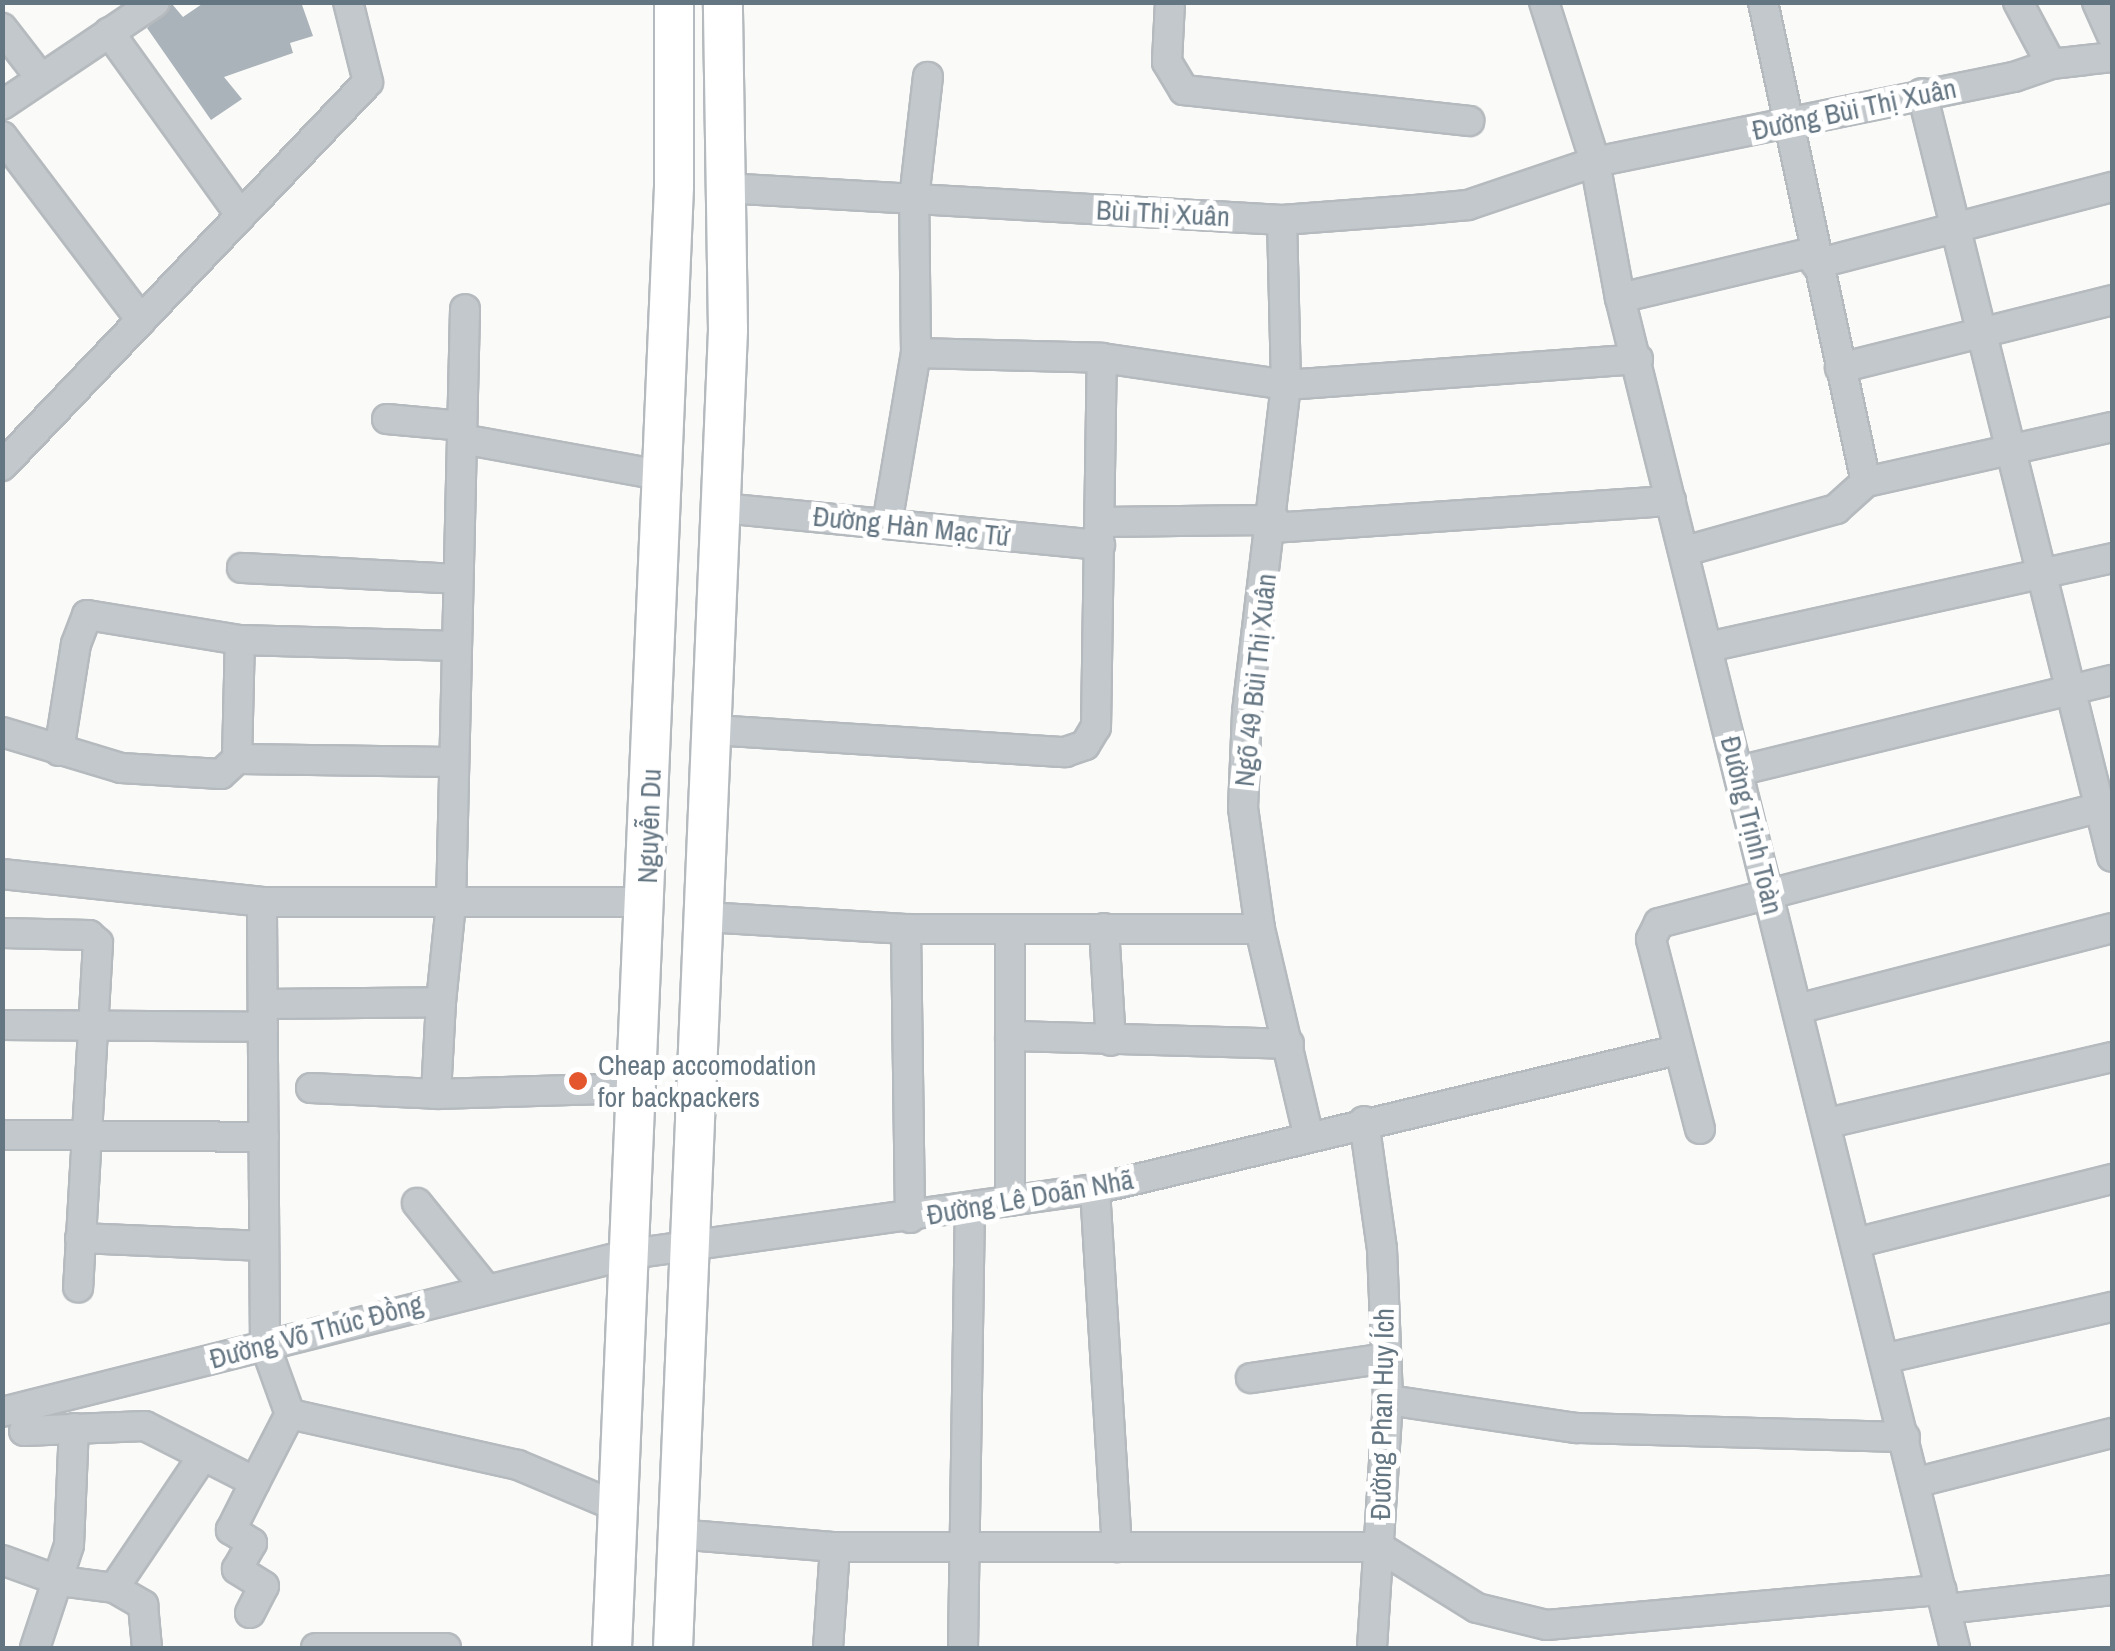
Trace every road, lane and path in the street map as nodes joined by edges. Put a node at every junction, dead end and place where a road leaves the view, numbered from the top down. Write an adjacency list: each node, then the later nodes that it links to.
1 (155, 2): 11 (street)
2 (348, 2): 27 (street)
3 (674, 2): 23 (main road, Nguyễn Du)
4 (724, 2): 25 (main road)
5 (1170, 2): 19 (street)
6 (1544, 2): 22 (street, Đường Trịnh Toàn)
7 (1764, 2): 20 (street)
8 (2018, 2): 14 (street)
9 (2097, 2): 12 (street)
10 (2, 28): 15 (street)
11 (109, 32): 15 (street); 27 (street)
12 (2112, 36)
13 (2112, 58): 14 (street, Đường Bùi Thị Xuân)
14 (2051, 64): 17 (street, Đường Bùi Thị Xuân)
15 (40, 77): 18 (street)
16 (928, 77): 26 (street)
17 (1922, 93): 20 (street, Đường Bùi Thị Xuân); 29 (street)
18 (2, 105)
19 (1469, 120)
20 (1792, 122): 22 (street, Đường Bùi Thị Xuân); 30 (street)
21 (2, 136): 34 (street)
22 (1595, 162): 28 (street, Bùi Thị Xuân); 31 (street, Đường Trịnh Toàn)
23 (674, 186): 25 (main road); 46 (main road, Nguyễn Du)
24 (2112, 187): 29 (street)
25 (724, 188): 26 (street, Bùi Thị Xuân); 49 (main road)
26 (914, 199): 28 (street, Bùi Thị Xuân); 36 (street)
27 (240, 216): 34 (street)
28 (1282, 220): 40 (street, Ngõ 49 Bùi Thị Xuân)
29 (1958, 222): 30 (street); 35 (street)
30 (1814, 258): 31 (street); 39 (street)
31 (1620, 298): 38 (street, Đường Trịnh Toàn)
32 (2112, 300): 35 (street)
33 (465, 310): 43 (street)
34 (141, 320): 45 (street)
35 (1985, 334): 39 (street); 44 (street)
36 (916, 353): 37 (street); 50 (street)
37 (1102, 358): 40 (street); 52 (street)
38 (1638, 359): 40 (street); 48 (street, Đường Trịnh Toàn)
39 (1840, 368): 47 (street)
40 (1286, 385): 51 (street, Ngõ 49 Bùi Thị Xuân)
41 (387, 420): 43 (street)
42 (2112, 427): 44 (street)
43 (462, 433): 46 (street); 57 (street)
44 (2013, 447): 47 (street); 56 (street)
45 (2, 466)
46 (661, 475): 58 (main road, Nguyễn Du)
47 (1866, 482): 53 (street)
48 (1670, 501): 51 (street, Đường Hàn Mạc Tử); 53 (street, Đường Trịnh Toàn)
49 (722, 508): 50 (street, Đường Hàn Mạc Tử); 59 (main road)
50 (887, 524): 52 (street, Đường Hàn Mạc Tử)
51 (1274, 524): 52 (street, Đường Hàn Mạc Tử); 81 (street, Ngõ 49 Bùi Thị Xuân)
52 (1102, 534): 65 (street)
53 (1685, 552): 62 (street, Đường Trịnh Toàn)
54 (2112, 558): 56 (street)
55 (242, 568): 57 (street)
56 (2045, 576): 62 (street); 64 (street)
57 (458, 579): 61 (street)
58 (656, 629): 59 (main road); 76 (main road, Nguyễn Du)
59 (717, 634): 65 (main road)
60 (240, 640): 61 (street); 67 (street); 68 (street)
61 (456, 646): 69 (street)
62 (1708, 647): 70 (street, Đường Trịnh Toàn)
63 (2112, 680): 64 (street)
64 (2074, 689): 70 (street); 71 (street)
65 (713, 730): 78 (main road)
66 (2, 732): 67 (street)
67 (59, 752): 68 (street)
68 (238, 759): 69 (street)
69 (452, 762): 77 (street)
70 (1738, 771): 74 (street, Đường Trịnh Toàn)
71 (2105, 805): 72 (street); 74 (street)
72 (2112, 857)
73 (2, 874): 75 (street)
74 (1768, 895): 86 (street, Đường Trịnh Toàn); 93 (street)
75 (262, 902): 77 (street); 87 (street)
76 (646, 902): 77 (street); 96 (main road, Nguyễn Du)
77 (451, 904): 85 (street)
78 (705, 916): 83 (street); 114 (main road)
79 (1010, 928): 80 (street); 83 (street); 90 (street)
80 (1104, 928): 81 (street); 91 (street)
81 (1260, 928): 92 (street, Ngõ 49 Bùi Thị Xuân)
82 (2112, 928): 86 (street)
83 (906, 930): 110 (street)
84 (2, 932): 88 (street)
85 (441, 1002): 87 (street); 97 (street)
86 (1801, 1008): 99 (street, Đường Trịnh Toàn)
87 (263, 1016): 88 (street); 103 (street)
88 (91, 1023): 89 (street); 104 (street)
89 (2, 1025)
90 (1010, 1036): 91 (street); 107 (street)
91 (1111, 1041): 92 (street)
92 (1289, 1044): 101 (street, Ngõ 49 Bùi Thị Xuân)
93 (1677, 1050): 98 (street, Đường Lê Doãn Nhã); 100 (street)
94 (2112, 1057): 99 (street)
95 (311, 1088): 97 (street)
96 (638, 1088): 97 (street); 115 (main road, Nguyễn Du)
97 (436, 1094)
98 (1364, 1121): 101 (street, Đường Lê Doãn Nhã); 120 (street, Đường Phan Huy Ích)
99 (1828, 1123): 112 (street, Đường Trịnh Toàn)
100 (1700, 1130)
101 (1308, 1134): 106 (street, Đường Lê Doãn Nhã)
102 (2, 1135): 104 (street)
103 (264, 1137): 104 (street); 113 (street)
104 (86, 1139): 111 (street)
105 (2112, 1179): 112 (street)
106 (1095, 1188): 107 (street, Đường Lê Doãn Nhã); 138 (street)
107 (1010, 1201): 109 (street, Đường Lê Doãn Nhã)
108 (418, 1203): 116 (street)
109 (970, 1210): 110 (street, Đường Lê Doãn Nhã); 137 (street)
110 (910, 1218): 114 (street, Đường Lê Doãn Nhã)
111 (80, 1238): 113 (street); 117 (street)
112 (1858, 1242): 121 (street, Đường Trịnh Toàn)
113 (264, 1246): 119 (street)
114 (692, 1249): 115 (street, Đường Lê Doãn Nhã); 134 (main road)
115 (630, 1254): 116 (street, Đường Võ Thúc Đồng); 133 (main road, Nguyễn Du)
116 (484, 1286): 119 (street, Đường Võ Thúc Đồng)
117 (78, 1287)
118 (2112, 1307): 121 (street)
119 (264, 1345): 124 (street, Đường Võ Thúc Đồng); 125 (street)
120 (1386, 1358): 122 (street); 123 (street, Đường Phan Huy Ích)
121 (1888, 1358): 129 (street, Đường Trịnh Toàn)
122 (1251, 1378)
123 (1388, 1400): 129 (street); 135 (street, Đường Phan Huy Ích)
124 (2, 1412)
125 (290, 1414): 131 (street); 133 (street)
126 (74, 1428): 127 (street); 130 (street); 140 (street)
127 (24, 1430)
128 (2112, 1433): 132 (street)
129 (1905, 1437): 132 (street, Đường Trịnh Toàn)
130 (203, 1456): 131 (street); 141 (street)
131 (256, 1482): 144 (street)
132 (1918, 1482): 143 (street, Đường Trịnh Toàn)
133 (618, 1507): 150 (main road, Nguyễn Du)
134 (676, 1534): 136 (street); 145 (main road)
135 (1379, 1547): 138 (street); 143 (street); 153 (street, Đường Phan Huy Ích)
136 (835, 1548): 137 (street); 151 (street)
137 (967, 1548): 138 (street); 152 (street)
138 (1117, 1548)
139 (2, 1560): 140 (street)
140 (60, 1581): 141 (street); 146 (street)
141 (114, 1588): 147 (street)
142 (2112, 1590): 143 (street)
143 (1944, 1600): 154 (street, Đường Trịnh Toàn)
144 (250, 1613)
145 (681, 1647)
146 (35, 1648)
147 (147, 1648)
148 (316, 1648): 149 (street)
149 (446, 1648)
150 (612, 1648)
151 (828, 1648)
152 (964, 1648)
153 (1372, 1648)
154 (1955, 1648)

